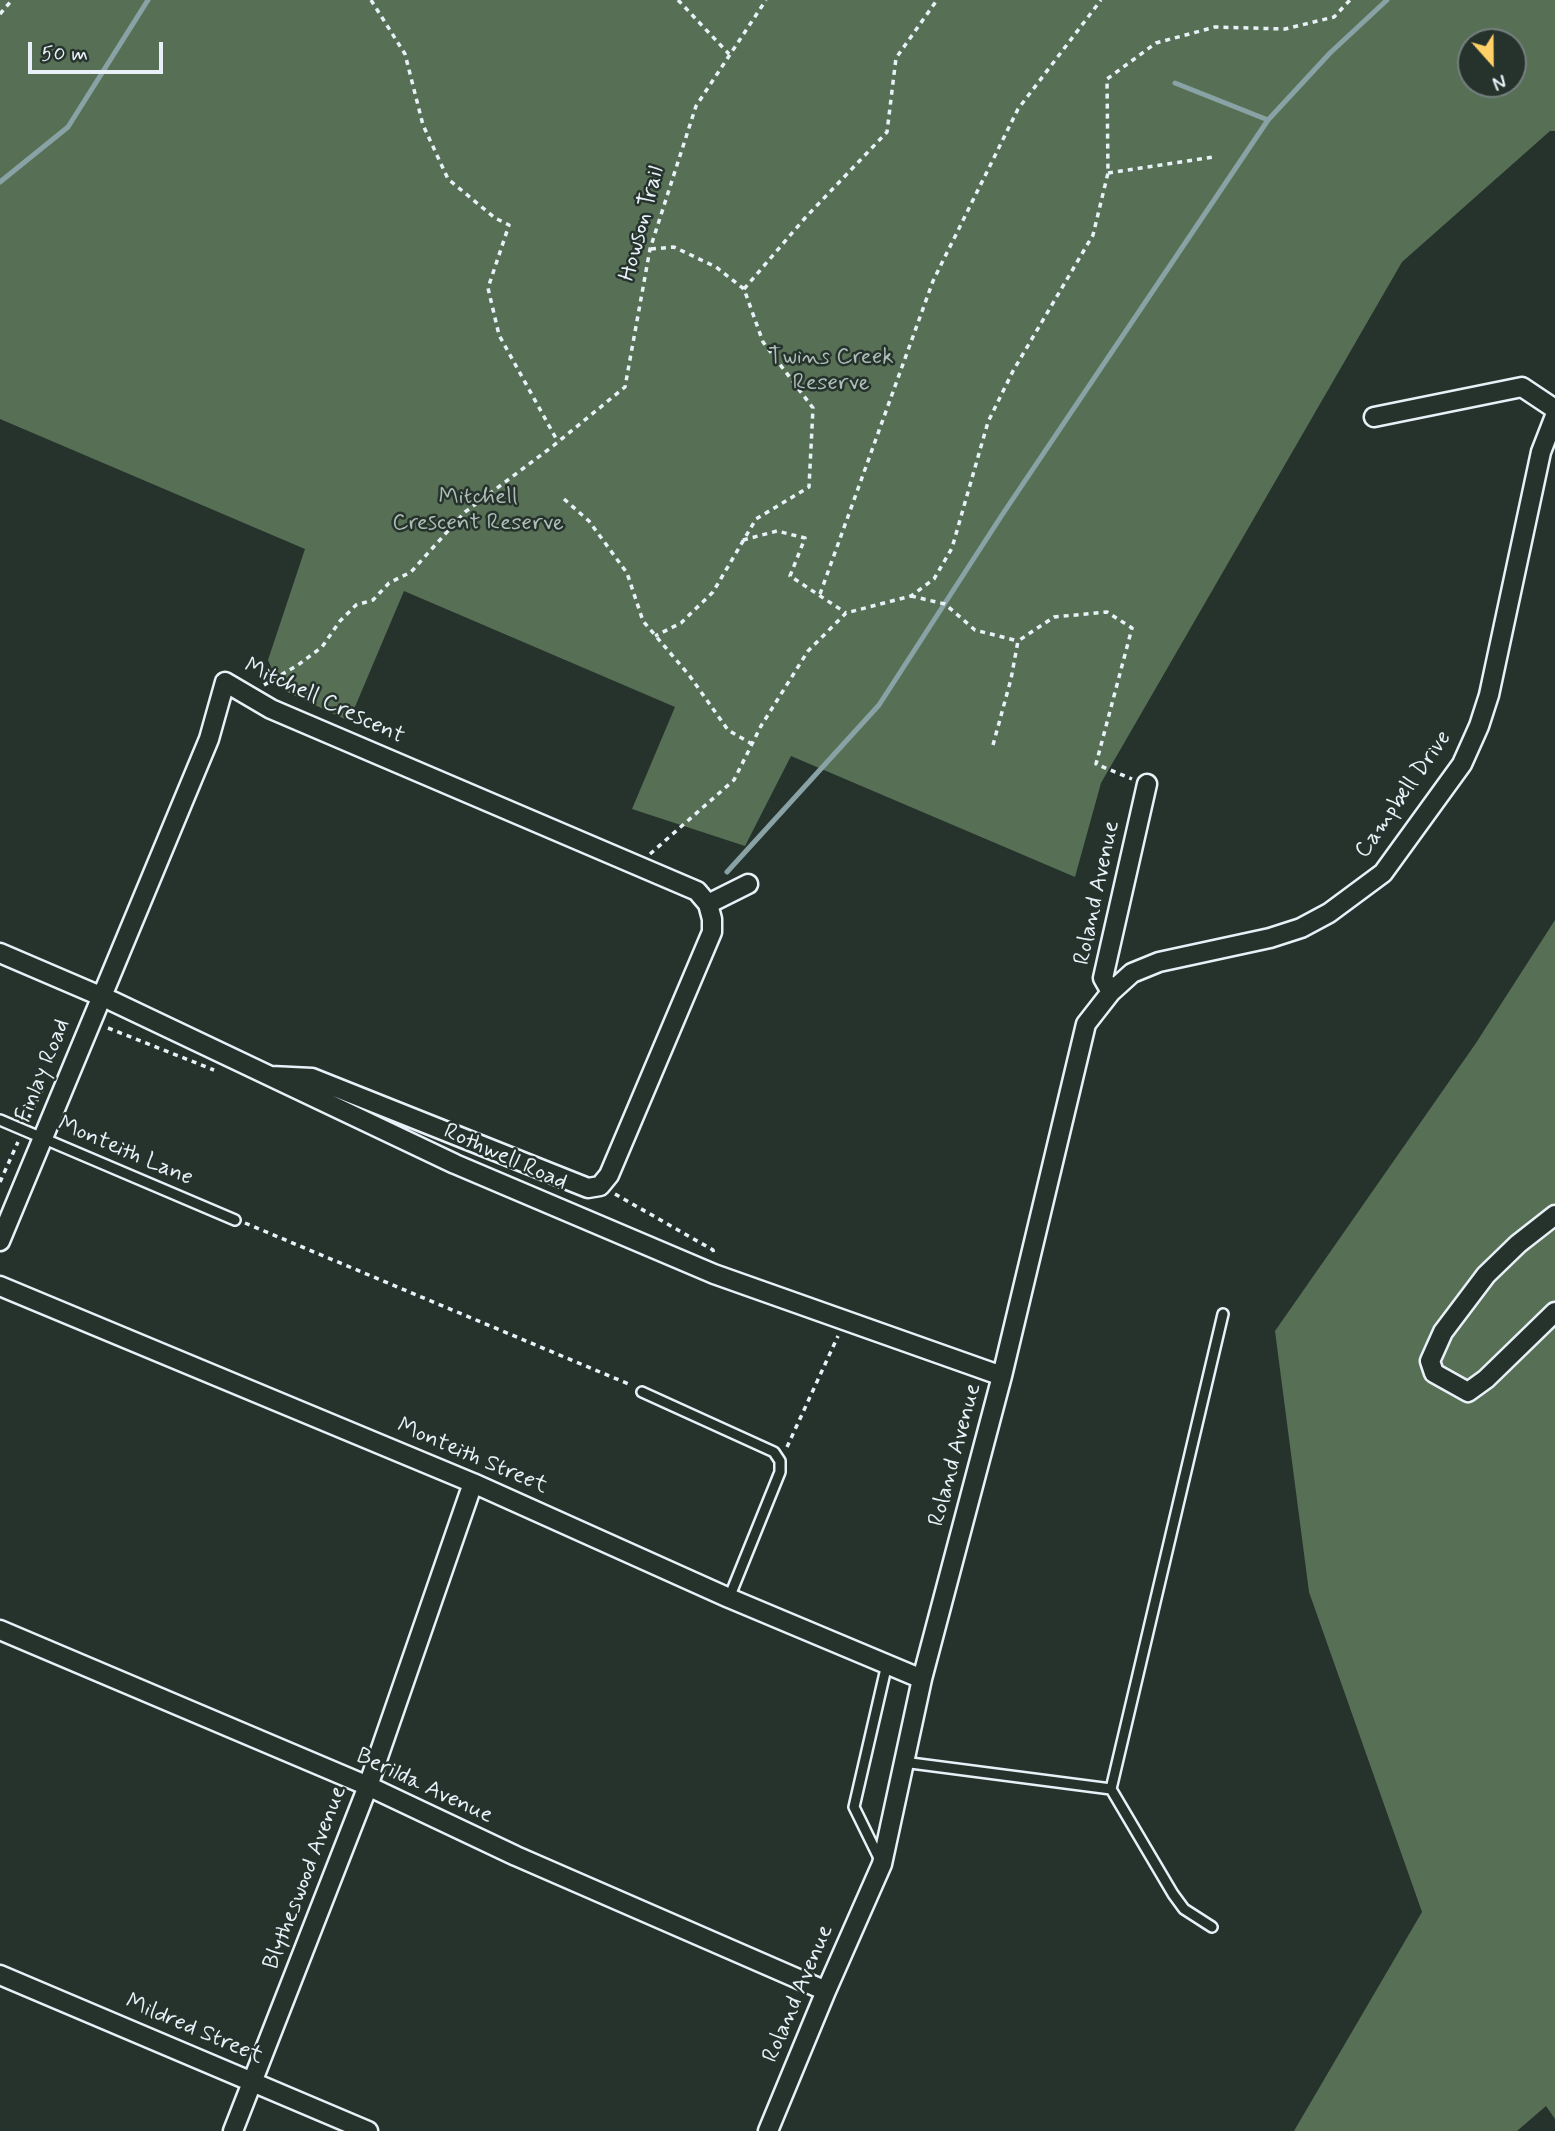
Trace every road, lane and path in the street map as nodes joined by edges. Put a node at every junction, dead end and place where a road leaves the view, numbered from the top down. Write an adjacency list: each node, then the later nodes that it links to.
1 (12, 0): 8 (path)
2 (371, 0): 17 (path)
3 (678, 0): 9 (path)
4 (766, 0): 9 (path, Howson Trail)
5 (937, 0): 13 (path)
6 (1101, 0): 20 (path)
7 (1350, 0): 11 (path)
8 (0, 14)
9 (730, 55): 12 (path, Howson Trail)
10 (1213, 157): 11 (path)
11 (1108, 173): 21 (path)
12 (650, 249): 13 (path); 17 (path, Howson Trail)
13 (744, 289): 19 (path)
14 (1555, 409): 16 (street)
15 (1555, 416): 33 (street, Campbell Drive)
16 (1374, 417)
17 (558, 442): 25 (path, Howson Trail)
18 (564, 499): 23 (path)
19 (743, 540): 20 (path); 23 (path)
20 (820, 594): 22 (path)
21 (911, 596): 22 (path); 24 (path)
22 (846, 613): 26 (path)
23 (655, 636): 26 (path)
24 (1018, 641): 27 (path); 28 (path)
25 (247, 695): 29 (street, Mitchell Crescent); 34 (street, Mitchell Crescent)
26 (752, 744): 29 (path)
27 (993, 745)
28 (1147, 785): 33 (street, Roland Avenue)
29 (637, 865): 31 (street, Mitchell Crescent)
30 (748, 884): 31 (street)
31 (708, 904): 41 (street)
32 (0, 953): 34 (street, Rothwell Road)
33 (1111, 992): 50 (street, Roland Avenue)
34 (101, 996): 35 (street, Rothwell Road); 39 (street, Finlay Road)
35 (271, 1076): 41 (street); 49 (street, Rothwell Road)
36 (45, 1083): 38 (path)
37 (0, 1120): 38 (lane, Monteith Lane)
38 (23, 1130): 39 (lane, Monteith Lane); 40 (path)
39 (43, 1139): 43 (lane, Monteith Lane); 44 (street, Finlay Road)
40 (0, 1182)
41 (600, 1186): 45 (path)
42 (1555, 1215): 47 (street)
43 (235, 1220): 51 (path)
44 (0, 1241)
45 (713, 1250)
46 (0, 1286): 53 (street, Monteith Street)
47 (1555, 1312)
48 (1223, 1314): 60 (lane)
49 (846, 1319): 50 (street, Rothwell Road); 52 (path)
50 (1002, 1376): 57 (street, Roland Avenue)
51 (642, 1392): 52 (lane)
52 (780, 1461): 54 (lane)
53 (473, 1483): 54 (street, Monteith Street); 59 (street, Blytheswood Avenue)
54 (729, 1598): 56 (street, Monteith Street)
55 (0, 1630): 59 (street, Berilda Avenue)
56 (887, 1664): 57 (street, Monteith Street); 61 (lane)
57 (922, 1679): 58 (street, Roland Avenue)
58 (903, 1762): 60 (lane); 61 (street, Roland Avenue)
59 (368, 1786): 64 (street, Berilda Avenue); 65 (street, Blytheswood Avenue)
60 (1111, 1789): 62 (lane)
61 (882, 1864): 64 (street, Roland Avenue)
62 (1212, 1927)
63 (0, 1975): 65 (street, Mildred Street)
64 (826, 1991): 68 (street, Roland Avenue)
65 (253, 2081): 66 (street, Blytheswood Avenue); 67 (street, Mildred Street)
66 (233, 2131)
67 (368, 2131)
68 (768, 2131)

